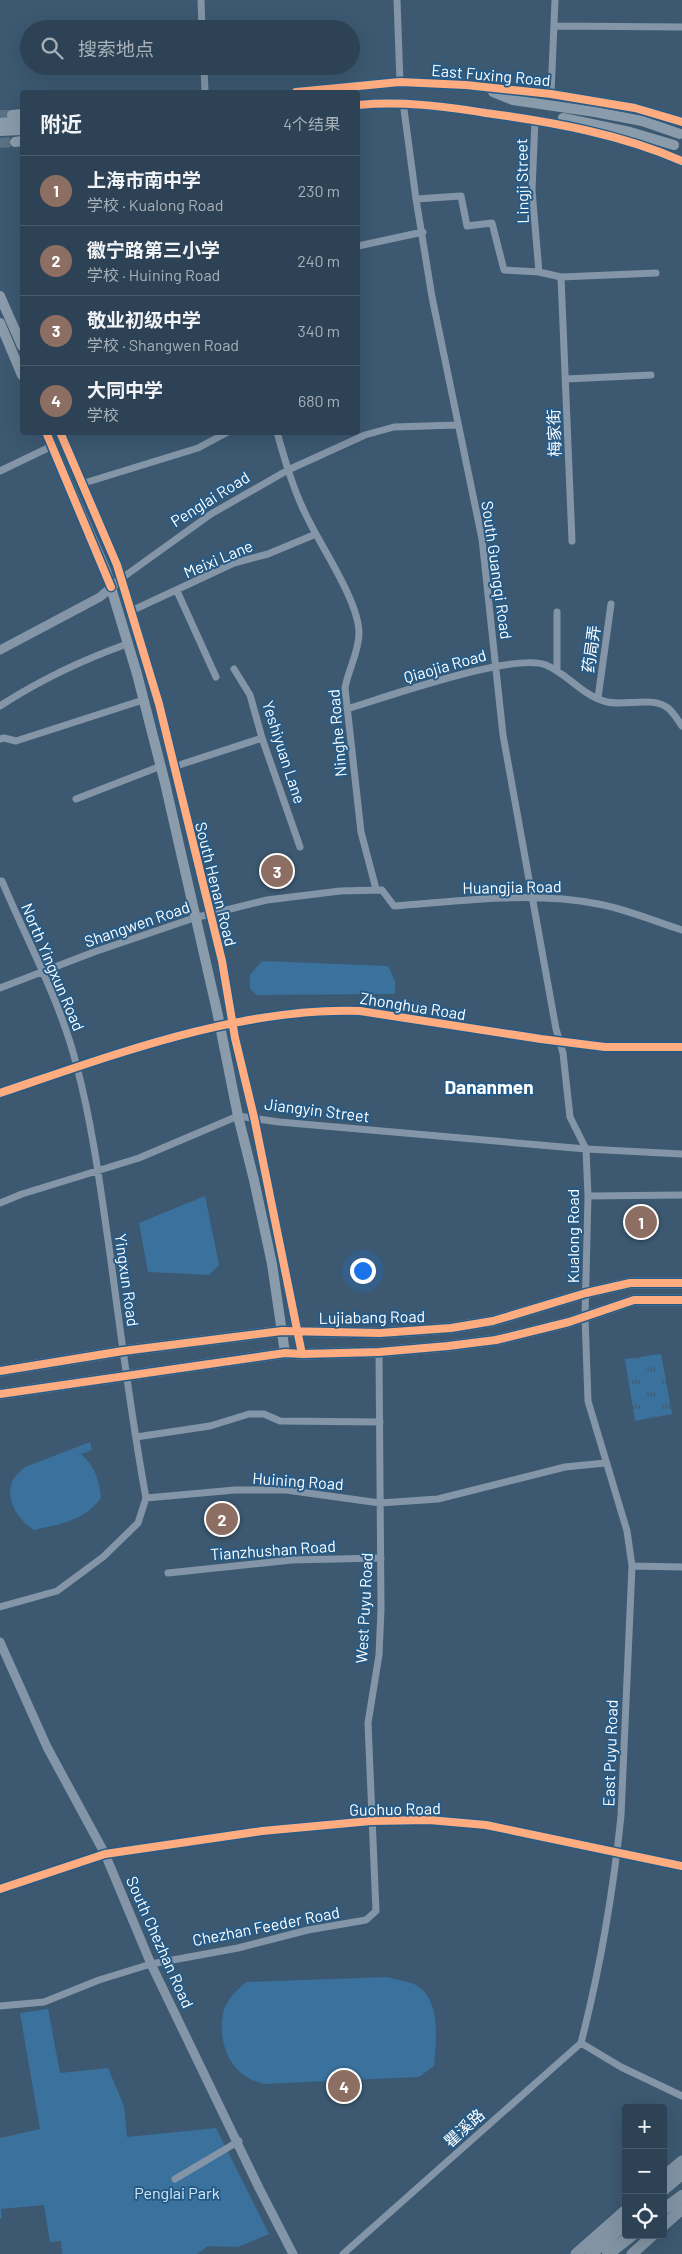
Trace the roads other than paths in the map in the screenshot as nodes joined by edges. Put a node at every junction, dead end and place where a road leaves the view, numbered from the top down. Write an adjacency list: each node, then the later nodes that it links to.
1 (201, 0): 4 (street)
2 (397, 0): 8 (street)
3 (556, 0): 5 (street)
4 (202, 20)
5 (554, 26): 6 (street); 12 (street)
6 (682, 26)
7 (204, 75): 10 (street)
8 (400, 82): 9 (main road, East Fuxing Road); 11 (main road, East Fuxing Road)
9 (481, 87): 12 (main road, East Fuxing Road); 22 (main road)
10 (205, 90)
11 (317, 90)
12 (551, 94): 18 (main road, East Fuxing Road)
13 (403, 102): 14 (main road, East Fuxing Road); 15 (main road, East Fuxing Road); 25 (street, South Guangqi Road)
14 (360, 104)
15 (483, 112): 16 (main road, East Fuxing Road); 23 (main road)
16 (535, 120): 24 (main road, East Fuxing Road); 28 (street, Lingji Street)
17 (20, 121): 19 (main road)
18 (682, 122)
19 (0, 123)
20 (20, 130): 21 (main road)
21 (0, 132)
22 (680, 134)
23 (674, 145)
24 (682, 161)
25 (416, 199): 26 (street, South Guangqi Road); 28 (street)
26 (422, 232): 27 (street); 37 (street, South Guangqi Road)
27 (360, 246)
28 (540, 272): 30 (street)
29 (656, 273): 30 (street)
30 (561, 277): 36 (street, 梅家街)
31 (0, 296): 33 (main road)
32 (0, 323): 34 (main road)
33 (20, 341)
34 (20, 370)
35 (651, 375): 36 (street)
36 (566, 379): 47 (street, 梅家街)
37 (457, 425): 43 (street, Penglai Road); 56 (street, South Guangqi Road)
38 (47, 435): 42 (main road, South Henan Road)
39 (61, 435): 45 (main road, South Henan Road)
40 (222, 435): 45 (street)
41 (278, 435): 43 (street, Ninghe Road)
42 (52, 446): 44 (street); 49 (main road, South Henan Road)
43 (288, 470): 46 (street, Ninghe Road); 48 (street, Penglai Road)
44 (0, 471)
45 (81, 484): 48 (main road, South Henan Road)
46 (316, 534): 50 (street, Meixi Lane); 63 (street, Ninghe Road)
47 (572, 541)
48 (122, 578): 49 (street, Penglai Road); 52 (main road, South Henan Road)
49 (112, 587): 54 (main road, South Henan Road); 55 (street, Penglai Road)
50 (177, 591): 52 (street, Meixi Lane); 59 (street)
51 (611, 604): 60 (street, 药局弄)
52 (131, 611): 68 (main road, South Henan Road)
53 (557, 612): 58 (street)
54 (127, 644): 61 (main road, South Henan Road); 62 (street)
55 (0, 650)
56 (496, 665): 58 (street, Qiaojia Road); 63 (street, Qiaojia Road); 73 (street, South Guangqi Road)
57 (234, 669): 65 (street, Yeshiyuan Lane)
58 (557, 671): 60 (street, Qiaojia Road)
59 (216, 678)
60 (598, 698): 64 (street, Qiaojia Road)
61 (143, 700): 66 (street); 67 (main road, South Henan Road)
62 (0, 706)
63 (347, 709): 72 (street, Ninghe Road)
64 (682, 726)
65 (262, 738): 68 (street); 70 (street, Yeshiyuan Lane)
66 (0, 739)
67 (161, 766): 69 (street); 75 (main road, South Henan Road)
68 (173, 767): 74 (main road, South Henan Road)
69 (76, 799)
70 (300, 847)
71 (0, 881): 77 (street, North Yingxun Road)
72 (376, 889): 73 (street, Huangjia Road); 74 (street, Shangwen Road)
73 (531, 897): 76 (street, Huangjia Road); 81 (street, South Guangqi Road)
74 (210, 914): 75 (street, Shangwen Road); 79 (main road, South Henan Road)
75 (194, 918): 77 (street, Shangwen Road); 80 (main road, South Henan Road)
76 (682, 930)
77 (44, 973): 78 (street, Shangwen Road); 83 (street, North Yingxun Road)
78 (0, 988)
79 (233, 1024): 80 (street, Zhonghua Road); 81 (street, Zhonghua Road); 86 (main road, South Henan Road)
80 (220, 1027): 83 (street, Zhonghua Road); 85 (main road, South Henan Road)
81 (560, 1042): 82 (street, Zhonghua Road); 87 (street, Kualong Road)
82 (682, 1047)
83 (77, 1067): 84 (street, Zhonghua Road); 89 (street, Yingxun Road)
84 (0, 1093)
85 (238, 1116): 86 (street, Jiangyin Street); 89 (street, Jiangyin Street); 97 (main road, South Henan Road)
86 (254, 1117): 87 (street, Jiangyin Street); 98 (main road, South Henan Road)
87 (586, 1149): 88 (street, Jiangyin Street); 91 (street, Kualong Road)
88 (682, 1154)
89 (98, 1172): 92 (street, Jiangyin Street); 99 (street, Yingxun Road)
90 (682, 1195): 91 (street)
91 (588, 1196): 94 (street, Kualong Road)
92 (0, 1203)
93 (682, 1283): 94 (main road, Lujiabang Road)
94 (586, 1293): 96 (street, Kualong Road); 98 (main road, Lujiabang Road)
95 (682, 1300): 96 (main road, Lujiabang Road)
96 (585, 1317): 100 (main road, Lujiabang Road); 108 (street, Kualong Road)
97 (282, 1331): 98 (main road, Lujiabang Road); 99 (main road, Lujiabang Road); 101 (main road, South Henan Road)
98 (299, 1332): 102 (main road, South Henan Road)
99 (123, 1351): 103 (main road, Lujiabang Road); 104 (street, Yingxun Road)
100 (379, 1352): 102 (main road, Lujiabang Road); 106 (street, West Puyu Road)
101 (285, 1353): 102 (main road, Lujiabang Road); 104 (main road, Lujiabang Road)
102 (302, 1354)
103 (0, 1372)
104 (126, 1376): 105 (main road, Lujiabang Road); 107 (street, Yingxun Road)
105 (0, 1394)
106 (380, 1422): 107 (street); 110 (street, West Puyu Road)
107 (136, 1437): 109 (street, Yingxun Road)
108 (605, 1463): 110 (street, Huining Road); 112 (street, East Puyu Road)
109 (146, 1498): 110 (street, Huining Road); 115 (street)
110 (380, 1503): 111 (street, West Puyu Road)
111 (381, 1558): 114 (street, Tianzhushan Road); 117 (street, West Puyu Road)
112 (632, 1566): 113 (street); 119 (street, East Puyu Road)
113 (682, 1567)
114 (168, 1573)
115 (0, 1607)
116 (0, 1642): 118 (street, South Chezhan Road)
117 (371, 1821): 118 (street, Guohuo Road); 119 (street, Guohuo Road); 122 (street, West Puyu Road)
118 (105, 1854): 121 (street, Guohuo Road); 123 (street, South Chezhan Road)
119 (617, 1854): 120 (street, Guohuo Road); 125 (street, East Puyu Road)
120 (682, 1866)
121 (0, 1889)
122 (366, 1920): 123 (street, Chezhan Feeder Road)
123 (151, 1964): 124 (street, Chezhan Feeder Road); 127 (street, South Chezhan Road)
124 (0, 2006)
125 (581, 2043): 126 (street); 143 (street, 瞿溪路)
126 (682, 2096)
127 (239, 2141): 131 (street); 142 (street, South Chezhan Road)
128 (682, 2154): 130 (main road)
129 (682, 2161): 130 (main road)
130 (672, 2174)
131 (175, 2179)
132 (682, 2196): 133 (highway)
133 (667, 2207)
134 (682, 2209): 137 (main road)
135 (622, 2214): 144 (main road)
136 (682, 2217): 138 (main road)
137 (667, 2224)
138 (667, 2226)
139 (622, 2227): 145 (highway)
140 (627, 2239): 146 (highway)
141 (649, 2239): 147 (main road)
142 (293, 2254)
143 (343, 2254)
144 (576, 2254)
145 (591, 2254)
146 (608, 2254)
147 (632, 2254)

